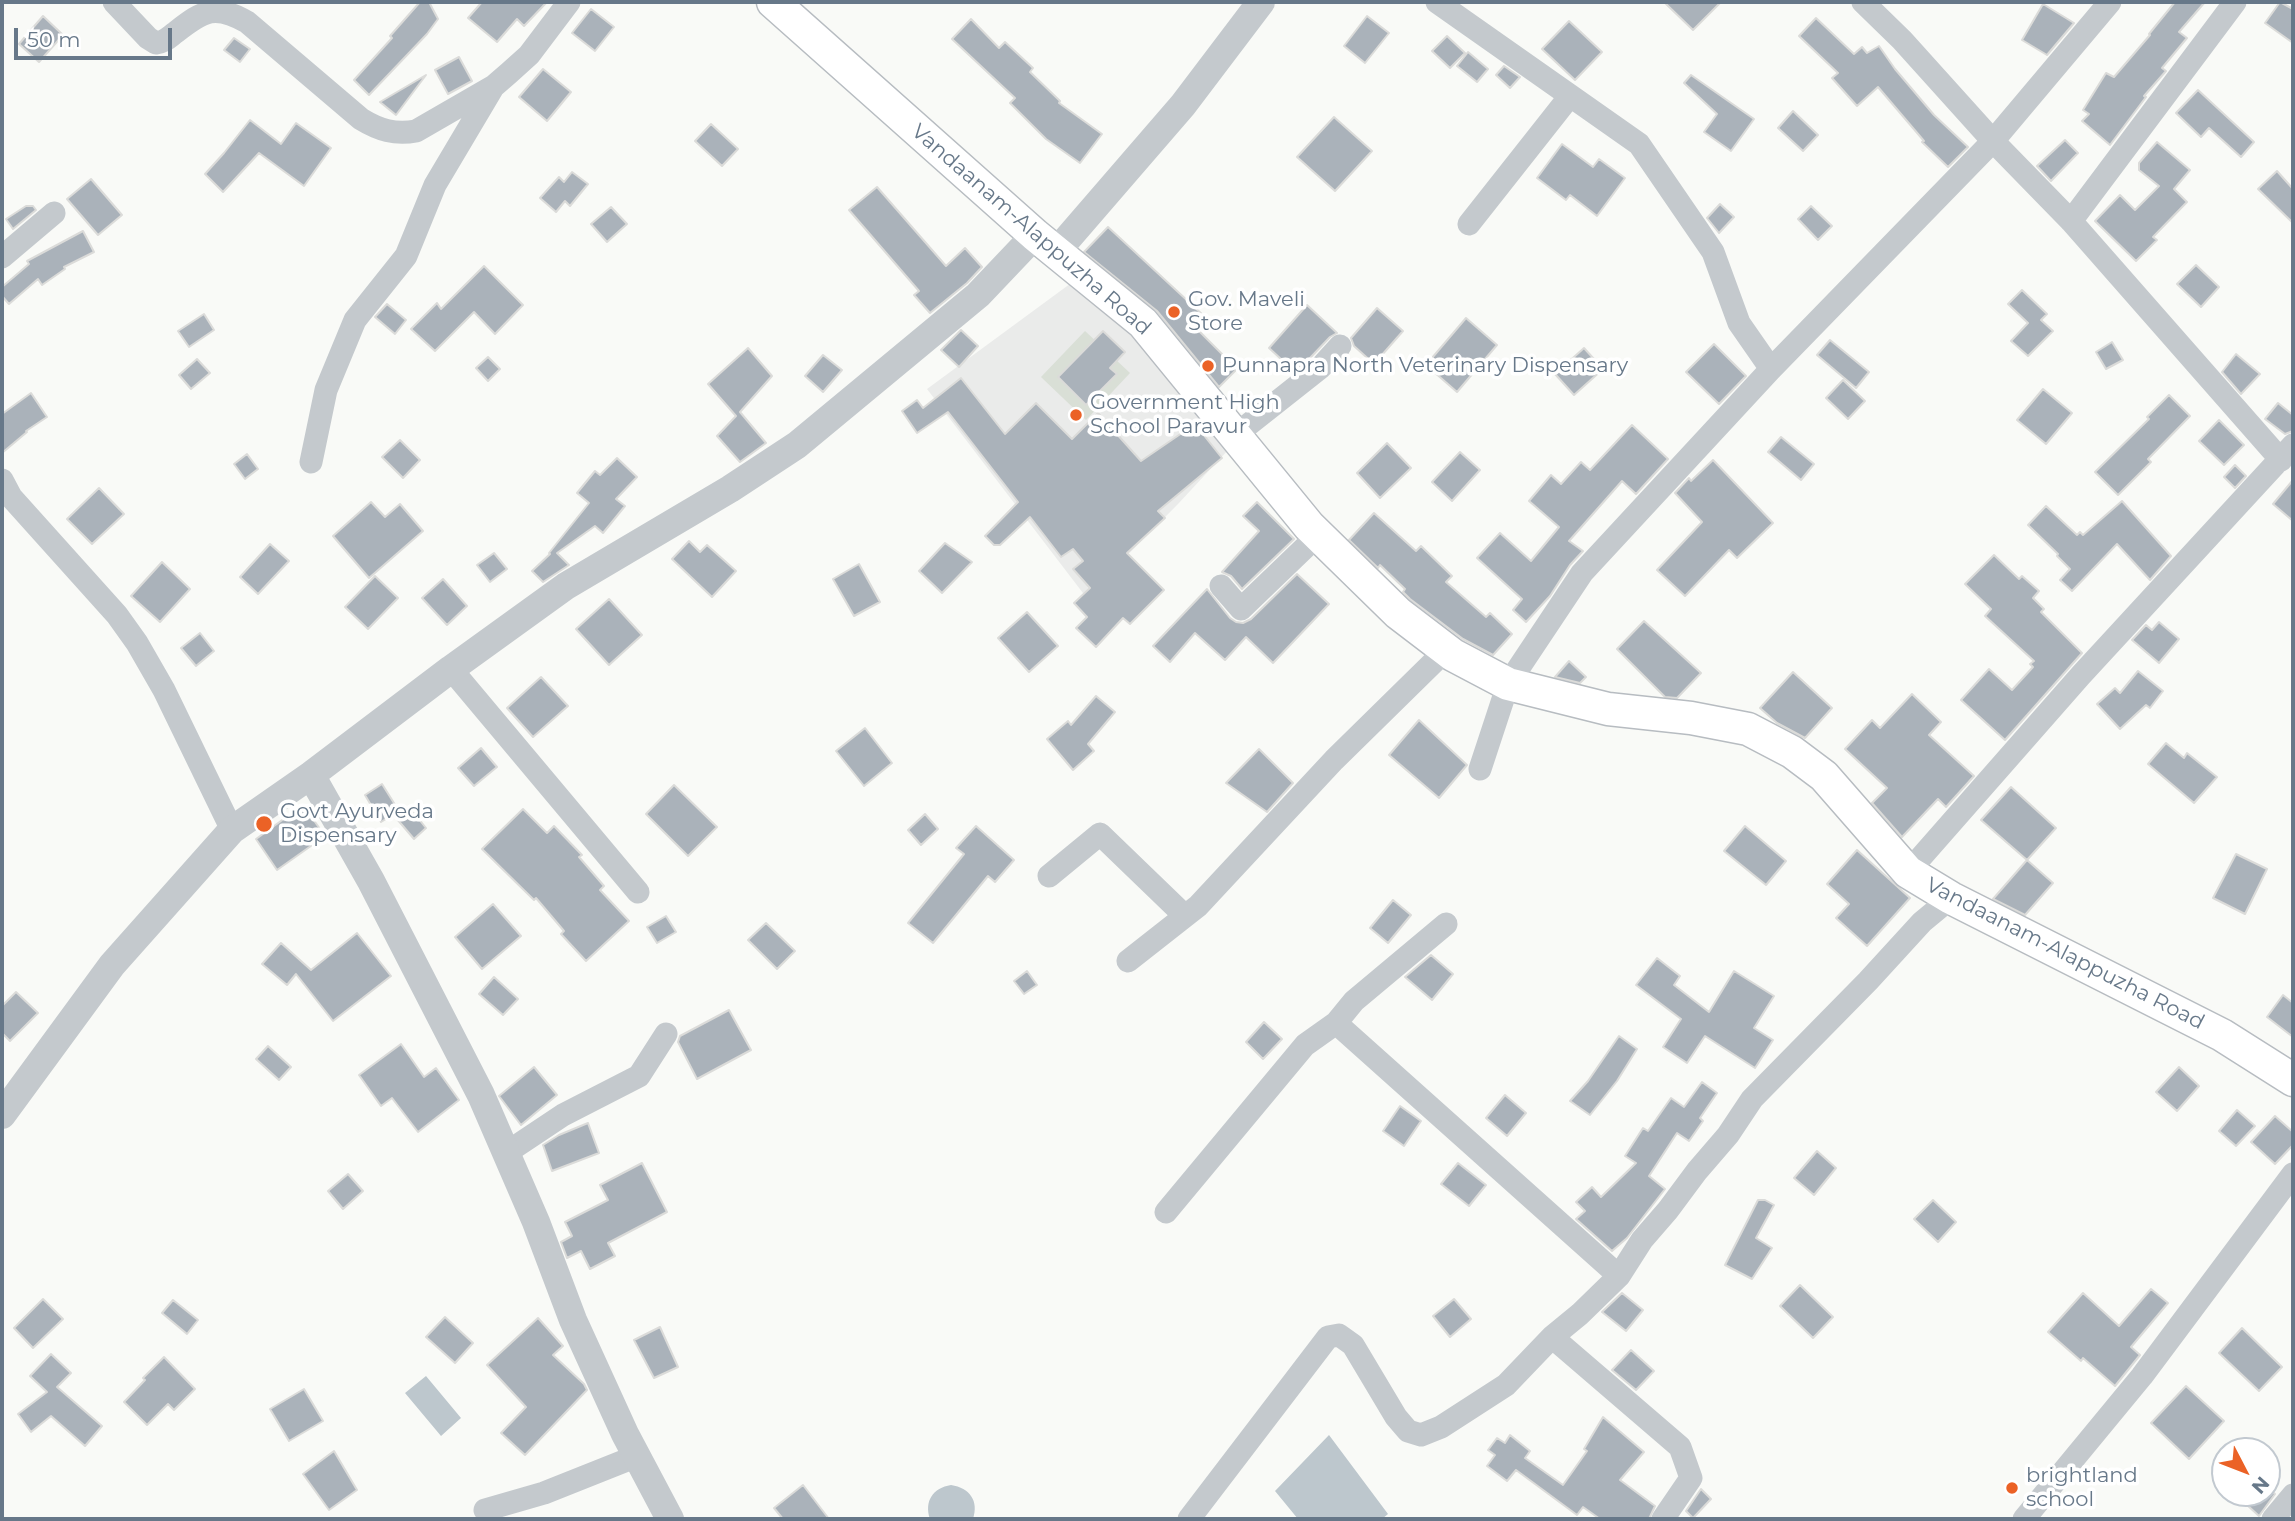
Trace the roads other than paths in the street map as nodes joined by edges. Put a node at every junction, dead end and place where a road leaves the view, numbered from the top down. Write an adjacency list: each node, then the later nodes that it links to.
1 (114, 2): 9 (street)
2 (569, 2): 9 (street)
3 (774, 2): 15 (main road, Vandaanam-Alappuzha Road)
4 (1261, 2): 15 (street)
5 (1437, 2): 10 (street)
6 (1863, 2): 11 (street)
7 (2110, 2): 11 (street)
8 (2235, 2): 13 (street)
9 (494, 86): 21 (street)
10 (1570, 96): 14 (street); 18 (street)
11 (1993, 141): 13 (street); 18 (street)
12 (54, 213): 16 (street)
13 (2071, 221): 20 (street)
14 (1469, 224)
15 (1046, 244): 19 (main road, Vandaanam-Alappuzha Road); 26 (street)
16 (2, 257)
17 (1340, 346): 19 (street)
18 (1770, 369): 27 (street)
19 (1234, 436): 23 (main road, Vandaanam-Alappuzha Road)
20 (2287, 452): 31 (street)
21 (311, 462)
22 (5, 494): 30 (street)
23 (1319, 534): 24 (street); 25 (main road, Vandaanam-Alappuzha Road)
24 (1221, 586)
25 (1446, 650): 27 (main road, Vandaanam-Alappuzha Road); 35 (street)
26 (451, 669): 29 (street); 33 (street)
27 (1508, 684): 28 (street); 31 (main road, Vandaanam-Alappuzha Road)
28 (1480, 769)
29 (311, 775): 30 (street); 42 (street)
30 (232, 830): 41 (street)
31 (1908, 872): 34 (main road, Vandaanam-Alappuzha Road)
32 (1049, 876): 35 (street)
33 (638, 892)
34 (1951, 898): 40 (main road, Vandaanam-Alappuzha Road); 45 (street)
35 (1185, 916): 37 (street)
36 (1446, 924): 38 (street)
37 (1128, 961)
38 (1336, 1023): 44 (street); 45 (street)
39 (666, 1034): 42 (street)
40 (2293, 1080)
41 (2, 1115)
42 (506, 1153): 47 (street)
43 (2293, 1174): 53 (street)
44 (1166, 1212)
45 (1619, 1276): 46 (street)
46 (1552, 1337): 51 (street); 52 (street)
47 (637, 1457): 49 (street); 50 (street)
48 (2293, 1495): 54 (street)
49 (485, 1510)
50 (670, 1519)
51 (1189, 1519)
52 (1663, 1519)
53 (2024, 1519)
54 (2273, 1519)

